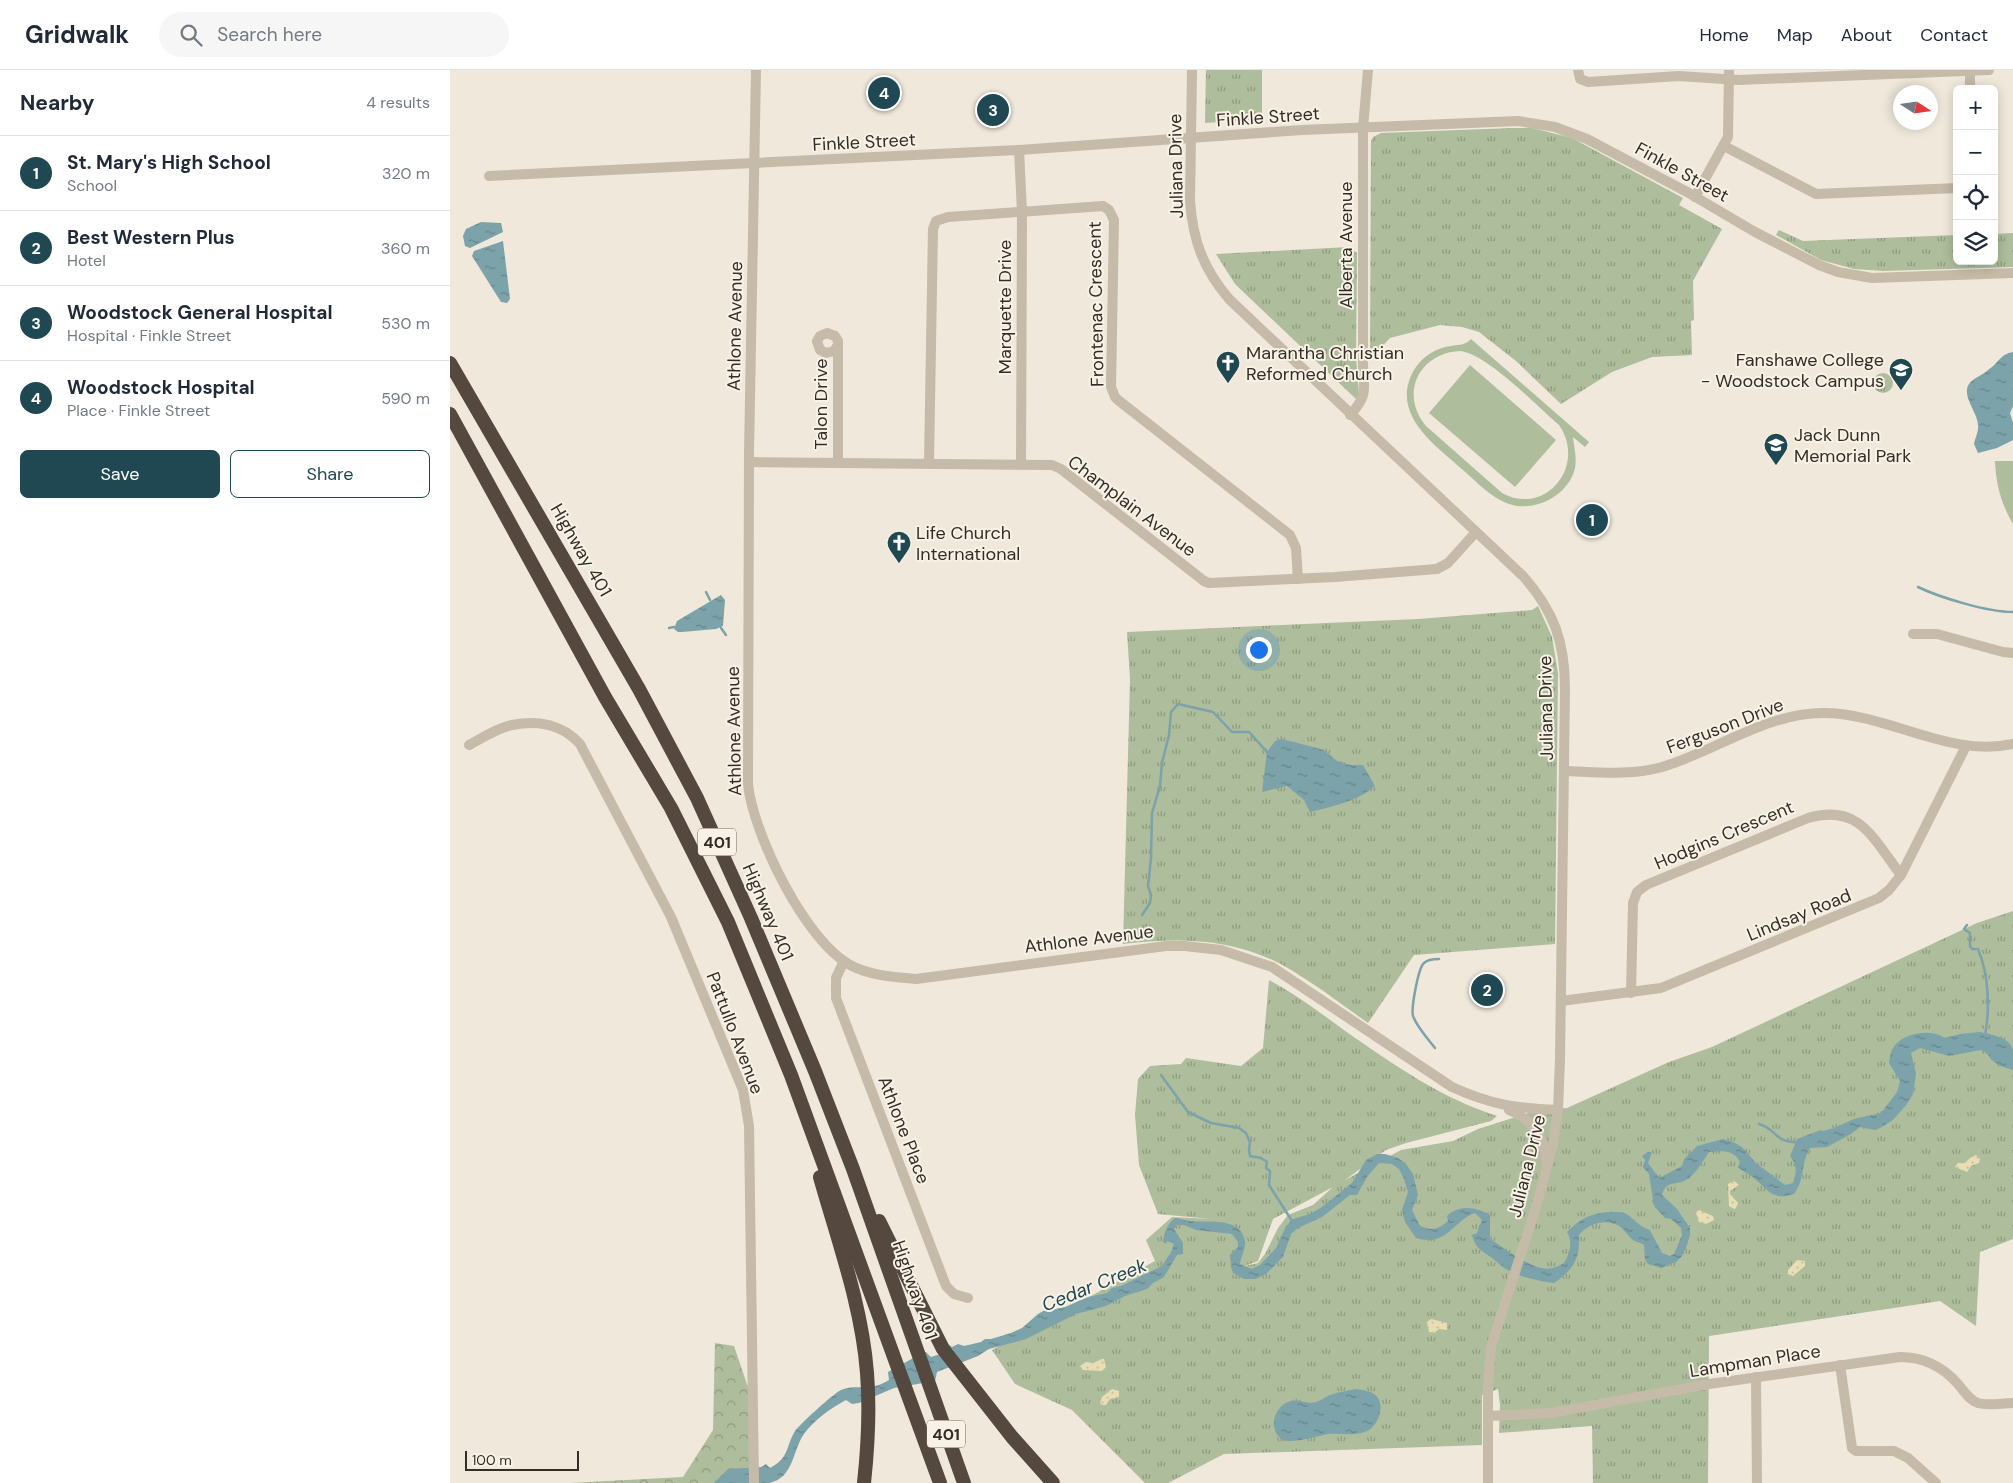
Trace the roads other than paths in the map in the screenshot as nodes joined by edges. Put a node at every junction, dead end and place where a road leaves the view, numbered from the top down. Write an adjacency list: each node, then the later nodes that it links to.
1 (756, 70): 13 (street, Athlone Avenue)
2 (1192, 70): 10 (street, Juliana Drive)
3 (1368, 70): 9 (street, Alberta Avenue)
4 (1578, 70): 7 (street)
5 (1989, 70): 6 (street)
6 (1970, 71): 7 (street); 8 (street)
7 (1729, 75): 11 (street)
8 (1970, 85)
9 (1363, 128): 10 (street, Finkle Street); 16 (street, Finkle Street); 22 (street, Alberta Avenue)
10 (1191, 138): 12 (street, Finkle Street); 22 (street, Juliana Drive)
11 (1724, 146): 15 (street); 16 (street)
12 (1019, 150): 13 (street, Finkle Street); 17 (street, Marquette Drive)
13 (754, 164): 14 (street, Finkle Street); 23 (street, Athlone Avenue)
14 (489, 176)
15 (1953, 188)
16 (1695, 197): 18 (street, Finkle Street)
17 (1022, 212): 25 (street, Frontenac Crescent); 26 (street, Marquette Drive); 28 (street, Frontenac Crescent)
18 (2013, 273)
19 (838, 345): 24 (street, Talon Drive)
20 (450, 363): 42 (highway, Highway 401 / 401)
21 (450, 414): 39 (highway, 401)
22 (1350, 414): 27 (street, Juliana Drive)
23 (749, 462): 24 (street, Champlain Avenue); 36 (street, Athlone Avenue)
24 (838, 463): 25 (street, Champlain Avenue)
25 (929, 463): 26 (street, Champlain Avenue)
26 (1021, 464): 28 (street, Champlain Avenue)
27 (1476, 532): 28 (street, Champlain Avenue); 34 (street, Juliana Drive)
28 (1298, 579)
29 (1913, 634): 30 (street)
30 (2013, 653)
31 (2013, 744): 33 (street, Ferguson Drive)
32 (469, 745): 49 (street, Pattullo Avenue)
33 (1966, 746): 34 (street, Ferguson Drive); 35 (street, Lindsay Road)
34 (1564, 771): 38 (street, Juliana Drive)
35 (1901, 874): 37 (street, Lindsay Road); 37 (street, Hodgins Crescent)
36 (844, 961): 40 (street, Athlone Avenue); 44 (street, Athlone Place)
37 (1631, 993): 38 (street, Lindsay Road)
38 (1561, 1001): 41 (street, Juliana Drive)
39 (791, 1076): 50 (highway); 51 (highway, 401)
40 (1490, 1102): 41 (street, Athlone Avenue); 43 (street)
41 (1558, 1110): 43 (street, Juliana Drive)
42 (853, 1169): 52 (highway, Highway 401 / 401); 53 (highway)
43 (1544, 1180): 48 (street, Juliana Drive)
44 (968, 1298)
45 (1840, 1365): 46 (street, Lampman Place); 47 (street, Lampman Place); 56 (street)
46 (1756, 1377): 48 (street, Lampman Place); 55 (street)
47 (2013, 1403)
48 (1488, 1416): 54 (street, Juliana Drive)
49 (754, 1483)
50 (864, 1483)
51 (940, 1483)
52 (964, 1483)
53 (1053, 1483)
54 (1488, 1483)
55 (1757, 1483)
56 (1936, 1483)

